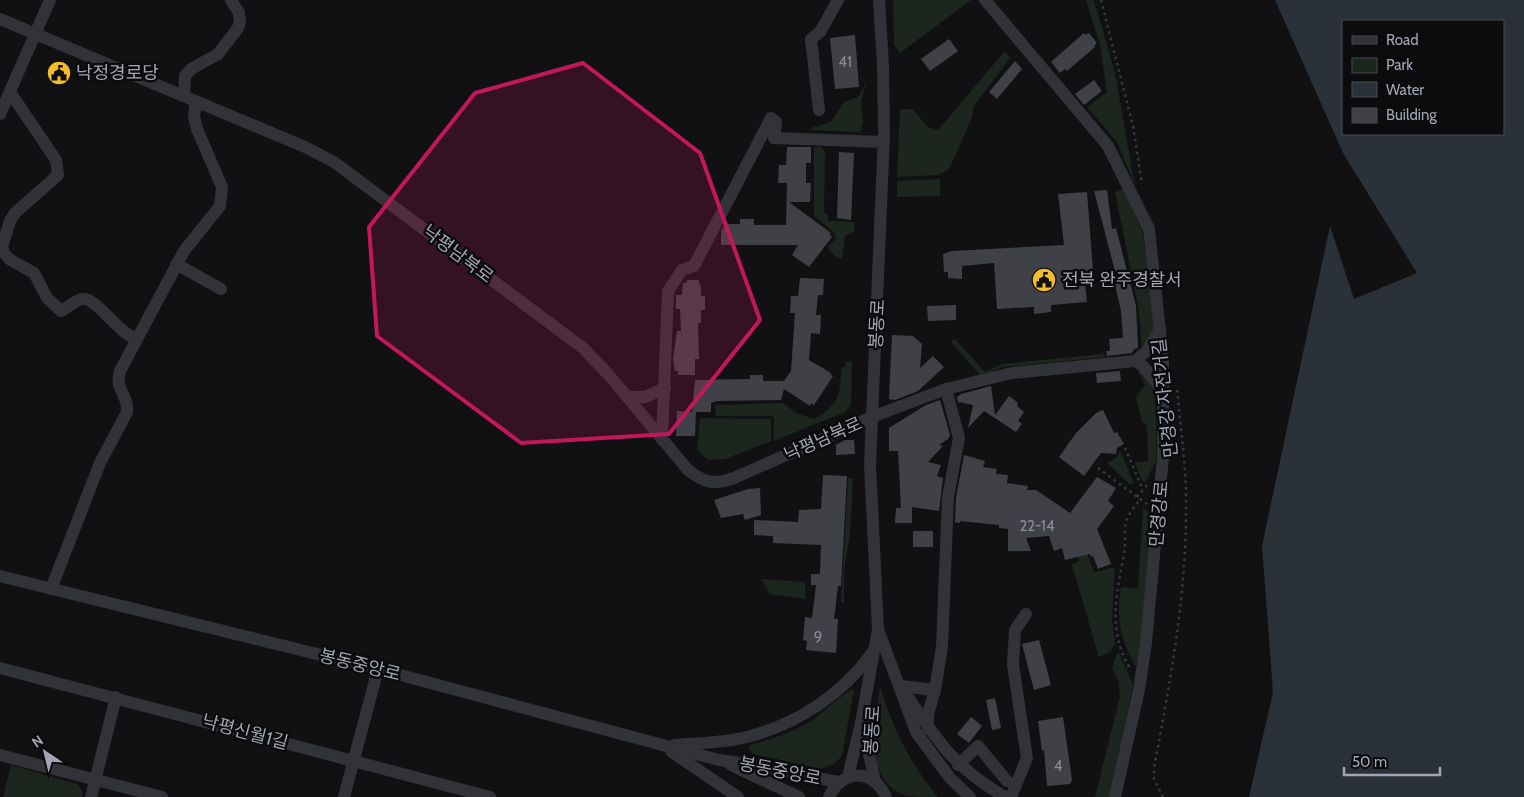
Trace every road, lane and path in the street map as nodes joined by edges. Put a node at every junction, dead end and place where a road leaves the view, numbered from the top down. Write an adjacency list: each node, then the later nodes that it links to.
1 (50, 0): 8 (street)
2 (231, 0): 10 (street)
3 (838, 0): 11 (street)
4 (879, 0): 13 (street, 봉동로)
5 (985, 0): 17 (street, 만경강로)
6 (1101, 0): 14 (path)
7 (0, 19): 8 (street, 낙평남북로)
8 (34, 34): 9 (street); 10 (street, 낙평남북로)
9 (10, 92): 12 (street); 18 (street)
10 (190, 98): 15 (street); 24 (street, 낙평남북로)
11 (819, 110)
12 (0, 114)
13 (884, 142): 21 (street); 25 (street, 봉동로)
14 (1143, 189)
15 (176, 264): 16 (street); 18 (street)
16 (221, 289)
17 (1160, 328): 19 (street); 23 (street, 만경강로)
18 (136, 339): 33 (street)
19 (1136, 361): 22 (street, 낙평남북로); 23 (street)
20 (1176, 378): 65 (path, 만경강 자전거길)
21 (665, 388): 24 (street); 26 (street)
22 (946, 389): 25 (street, 낙평남북로); 41 (street)
23 (1163, 391): 31 (street, 만경강로)
24 (628, 398): 26 (street, 낙평남북로)
25 (872, 417): 26 (street, 낙평남북로); 35 (street, 봉동로)
26 (662, 440)
27 (1125, 448): 29 (path)
28 (1098, 468): 30 (path)
29 (1143, 490)
30 (1140, 499): 31 (path); 40 (path)
31 (1158, 513): 40 (street, 만경강로)
32 (0, 576): 33 (street, 봉동중앙로)
33 (51, 589): 38 (street, 봉동중앙로)
34 (1026, 614): 63 (street)
35 (878, 629): 36 (street, 봉동로); 39 (street)
36 (875, 649): 44 (street); 50 (street, 봉동로); 51 (street, 봉동로)
37 (0, 668): 42 (street, 낙평신월1길)
38 (378, 669): 44 (street, 봉동중앙로); 47 (street)
39 (901, 686): 41 (street); 43 (street); 61 (street)
40 (1140, 686): 64 (street, 만경강로)
41 (935, 690): 43 (street)
42 (116, 697): 47 (street, 낙평신월1길); 49 (street)
43 (928, 729): 48 (street)
44 (664, 746): 46 (street, 봉동중앙로); 57 (street)
45 (0, 755): 49 (street)
46 (719, 760): 50 (street, 봉동중앙로); 58 (street, 봉동중앙로)
47 (354, 762): 55 (street); 56 (street, 낙평신월1길)
48 (958, 765): 52 (street); 62 (street)
49 (95, 779): 53 (street); 54 (street)
50 (844, 779): 51 (street, 봉동중앙로); 59 (street, 봉동중앙로)
51 (875, 781): 60 (street)
52 (1007, 781)
53 (90, 797)
54 (162, 797)
55 (344, 797)
56 (490, 797)
57 (738, 797)
58 (799, 797)
59 (829, 797)
60 (886, 797)
61 (970, 797)
62 (1005, 797)
63 (1011, 797)
64 (1115, 797)
65 (1163, 797)

